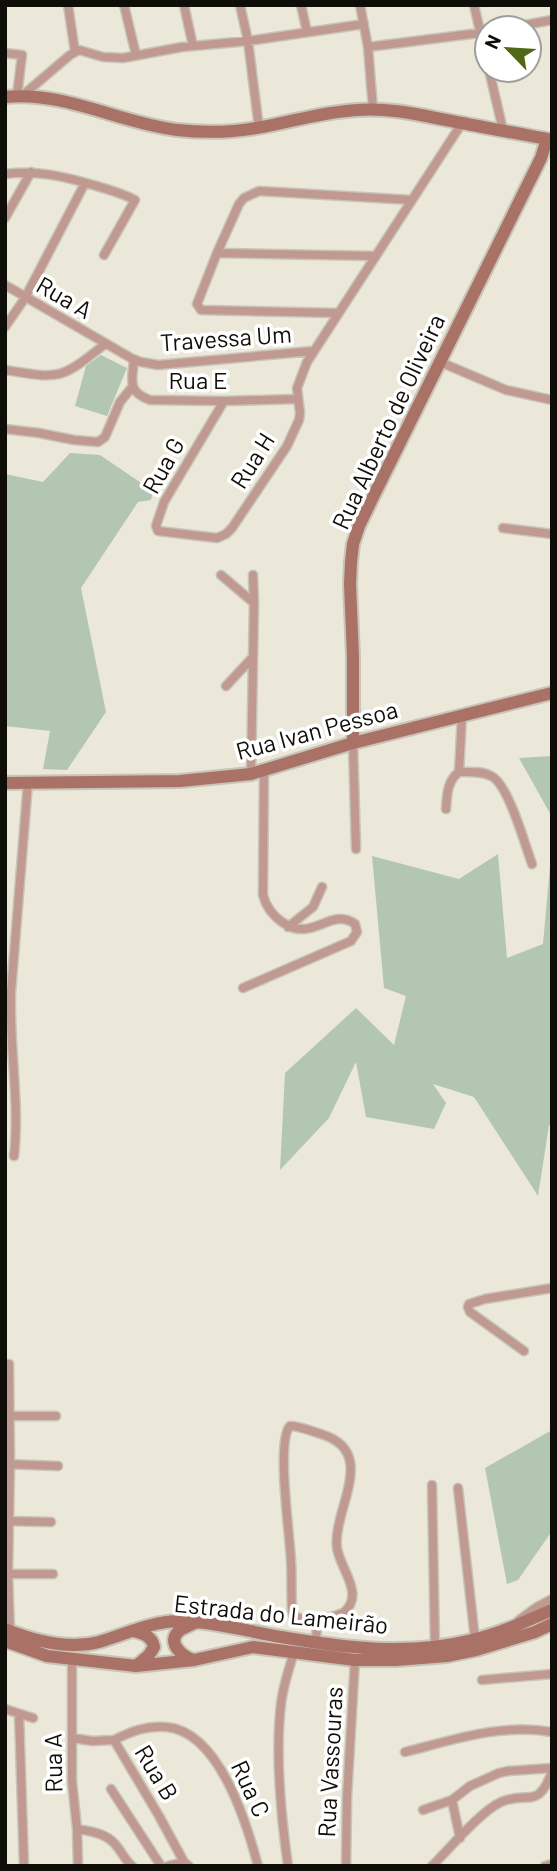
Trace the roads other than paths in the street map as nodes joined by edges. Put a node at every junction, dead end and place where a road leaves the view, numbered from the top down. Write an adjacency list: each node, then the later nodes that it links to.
1 (68, 5): 13 (street)
2 (124, 5): 15 (street)
3 (184, 5): 11 (street)
4 (240, 5): 10 (street)
5 (301, 5): 8 (street)
6 (360, 5): 7 (street)
7 (363, 24): 8 (street); 12 (street)
8 (307, 32): 10 (street)
9 (473, 33): 12 (street)
10 (248, 41): 11 (street); 20 (street)
11 (192, 46): 15 (street)
12 (369, 47): 18 (street)
13 (75, 52): 15 (street); 17 (street)
14 (5, 53): 17 (street)
15 (136, 55)
16 (492, 84): 21 (street)
17 (15, 96): 20 (street)
18 (373, 109): 19 (street); 20 (street)
19 (462, 123): 21 (street); 26 (street, Rua H)
20 (259, 128)
21 (502, 130): 22 (street)
22 (549, 139): 38 (street, Rua Alberto de Oliveira)
23 (31, 172): 24 (street); 25 (street); 27 (street)
24 (5, 174)
25 (85, 183): 29 (street); 32 (street)
26 (412, 201): 28 (street); 30 (street, Rua H)
27 (5, 218)
28 (217, 253): 30 (street); 33 (street)
29 (104, 255)
30 (376, 257): 33 (street, Rua H)
31 (5, 285): 32 (street, Rua A)
32 (24, 298): 34 (street); 35 (street, Rua A)
33 (338, 313): 36 (street, Rua H)
34 (5, 327)
35 (105, 344): 37 (street, Travessa Um); 39 (street)
36 (313, 351): 37 (street, Travessa Um); 41 (street, Rua H)
37 (134, 360): 40 (street, Rua E)
38 (440, 362): 42 (street); 55 (street, Rua Alberto de Oliveira)
39 (5, 370)
40 (133, 386): 43 (street, Rua E); 44 (street)
41 (297, 399): 43 (street, Rua E); 47 (street, Rua H)
42 (552, 400)
43 (224, 401): 47 (street, Rua G)
44 (5, 429)
45 (503, 528): 46 (street)
46 (552, 534)
47 (222, 537)
48 (221, 575): 50 (street)
49 (253, 575): 50 (street)
50 (254, 603): 51 (street)
51 (252, 657): 52 (street); 57 (street)
52 (226, 686)
53 (552, 693): 54 (street, Rua Ivan Pessoa)
54 (462, 715): 55 (street, Rua Ivan Pessoa); 56 (street)
55 (353, 743): 57 (street, Rua Ivan Pessoa); 61 (street)
56 (459, 772): 60 (street); 62 (street)
57 (257, 773): 58 (street, Rua Ivan Pessoa); 64 (street)
58 (28, 782): 59 (street, Rua Ivan Pessoa); 66 (street)
59 (5, 783)
60 (446, 809)
61 (356, 849)
62 (532, 864)
63 (322, 887): 64 (street)
64 (288, 927): 65 (street)
65 (243, 988)
66 (14, 1156)
67 (552, 1289): 68 (street)
68 (524, 1351)
69 (9, 1364): 70 (street)
70 (9, 1416): 71 (street); 72 (street)
71 (56, 1416)
72 (8, 1464): 73 (street); 76 (street)
73 (58, 1466)
74 (432, 1485): 92 (street)
75 (458, 1488): 90 (street)
76 (7, 1521): 77 (street); 78 (street)
77 (51, 1522)
78 (7, 1574): 79 (street); 89 (street)
79 (53, 1574)
80 (552, 1599): 85 (street, Estrada do Lameirão)
81 (552, 1610): 85 (street, Estrada do Lameirão)
82 (317, 1620): 82 (street); 91 (street)
83 (197, 1622): 86 (street, Estrada do Lameirão); 91 (street, Estrada do Lameirão); 95 (street)
84 (552, 1624): 88 (street, Estrada do Lameirão)
85 (512, 1626): 90 (street, Estrada do Lameirão)
86 (132, 1631): 89 (street, Estrada do Lameirão); 97 (street)
87 (552, 1631): 88 (street, Estrada do Lameirão)
88 (535, 1632): 96 (street, Estrada do Lameirão)
89 (7, 1634): 94 (street, Estrada do Lameirão)
90 (475, 1639): 92 (street, Estrada do Lameirão)
91 (316, 1643): 92 (street, Estrada do Lameirão)
92 (435, 1647)
93 (294, 1652): 95 (street, Estrada do Lameirão); 96 (street, Estrada do Lameirão); 122 (street)
94 (72, 1660): 97 (street, Estrada do Lameirão); 104 (street, Rua A)
95 (194, 1660): 97 (street, Estrada do Lameirão)
96 (355, 1660): 123 (street, Rua Vassouras)
97 (136, 1666)
98 (552, 1674): 99 (street)
99 (482, 1680)
100 (5, 1709): 101 (street)
101 (19, 1714): 102 (street); 116 (street)
102 (33, 1718)
103 (552, 1732): 106 (street)
104 (73, 1738): 105 (street, Rua B); 112 (street, Rua A)
105 (114, 1740): 114 (street, Rua B); 121 (street, Rua C)
106 (404, 1752)
107 (552, 1770): 108 (street); 110 (street)
108 (549, 1788): 113 (street)
109 (111, 1789): 119 (street)
110 (452, 1800): 111 (street); 113 (street)
111 (423, 1810)
112 (77, 1829): 117 (street, Rua A); 118 (street)
113 (460, 1838): 124 (street)
114 (186, 1864): 120 (street)
115 (552, 1864): 125 (street)
116 (24, 1866)
117 (78, 1866)
118 (132, 1866)
119 (161, 1866)
120 (168, 1866)
121 (258, 1866)
122 (288, 1866)
123 (346, 1866)
124 (432, 1866)
125 (545, 1866)

